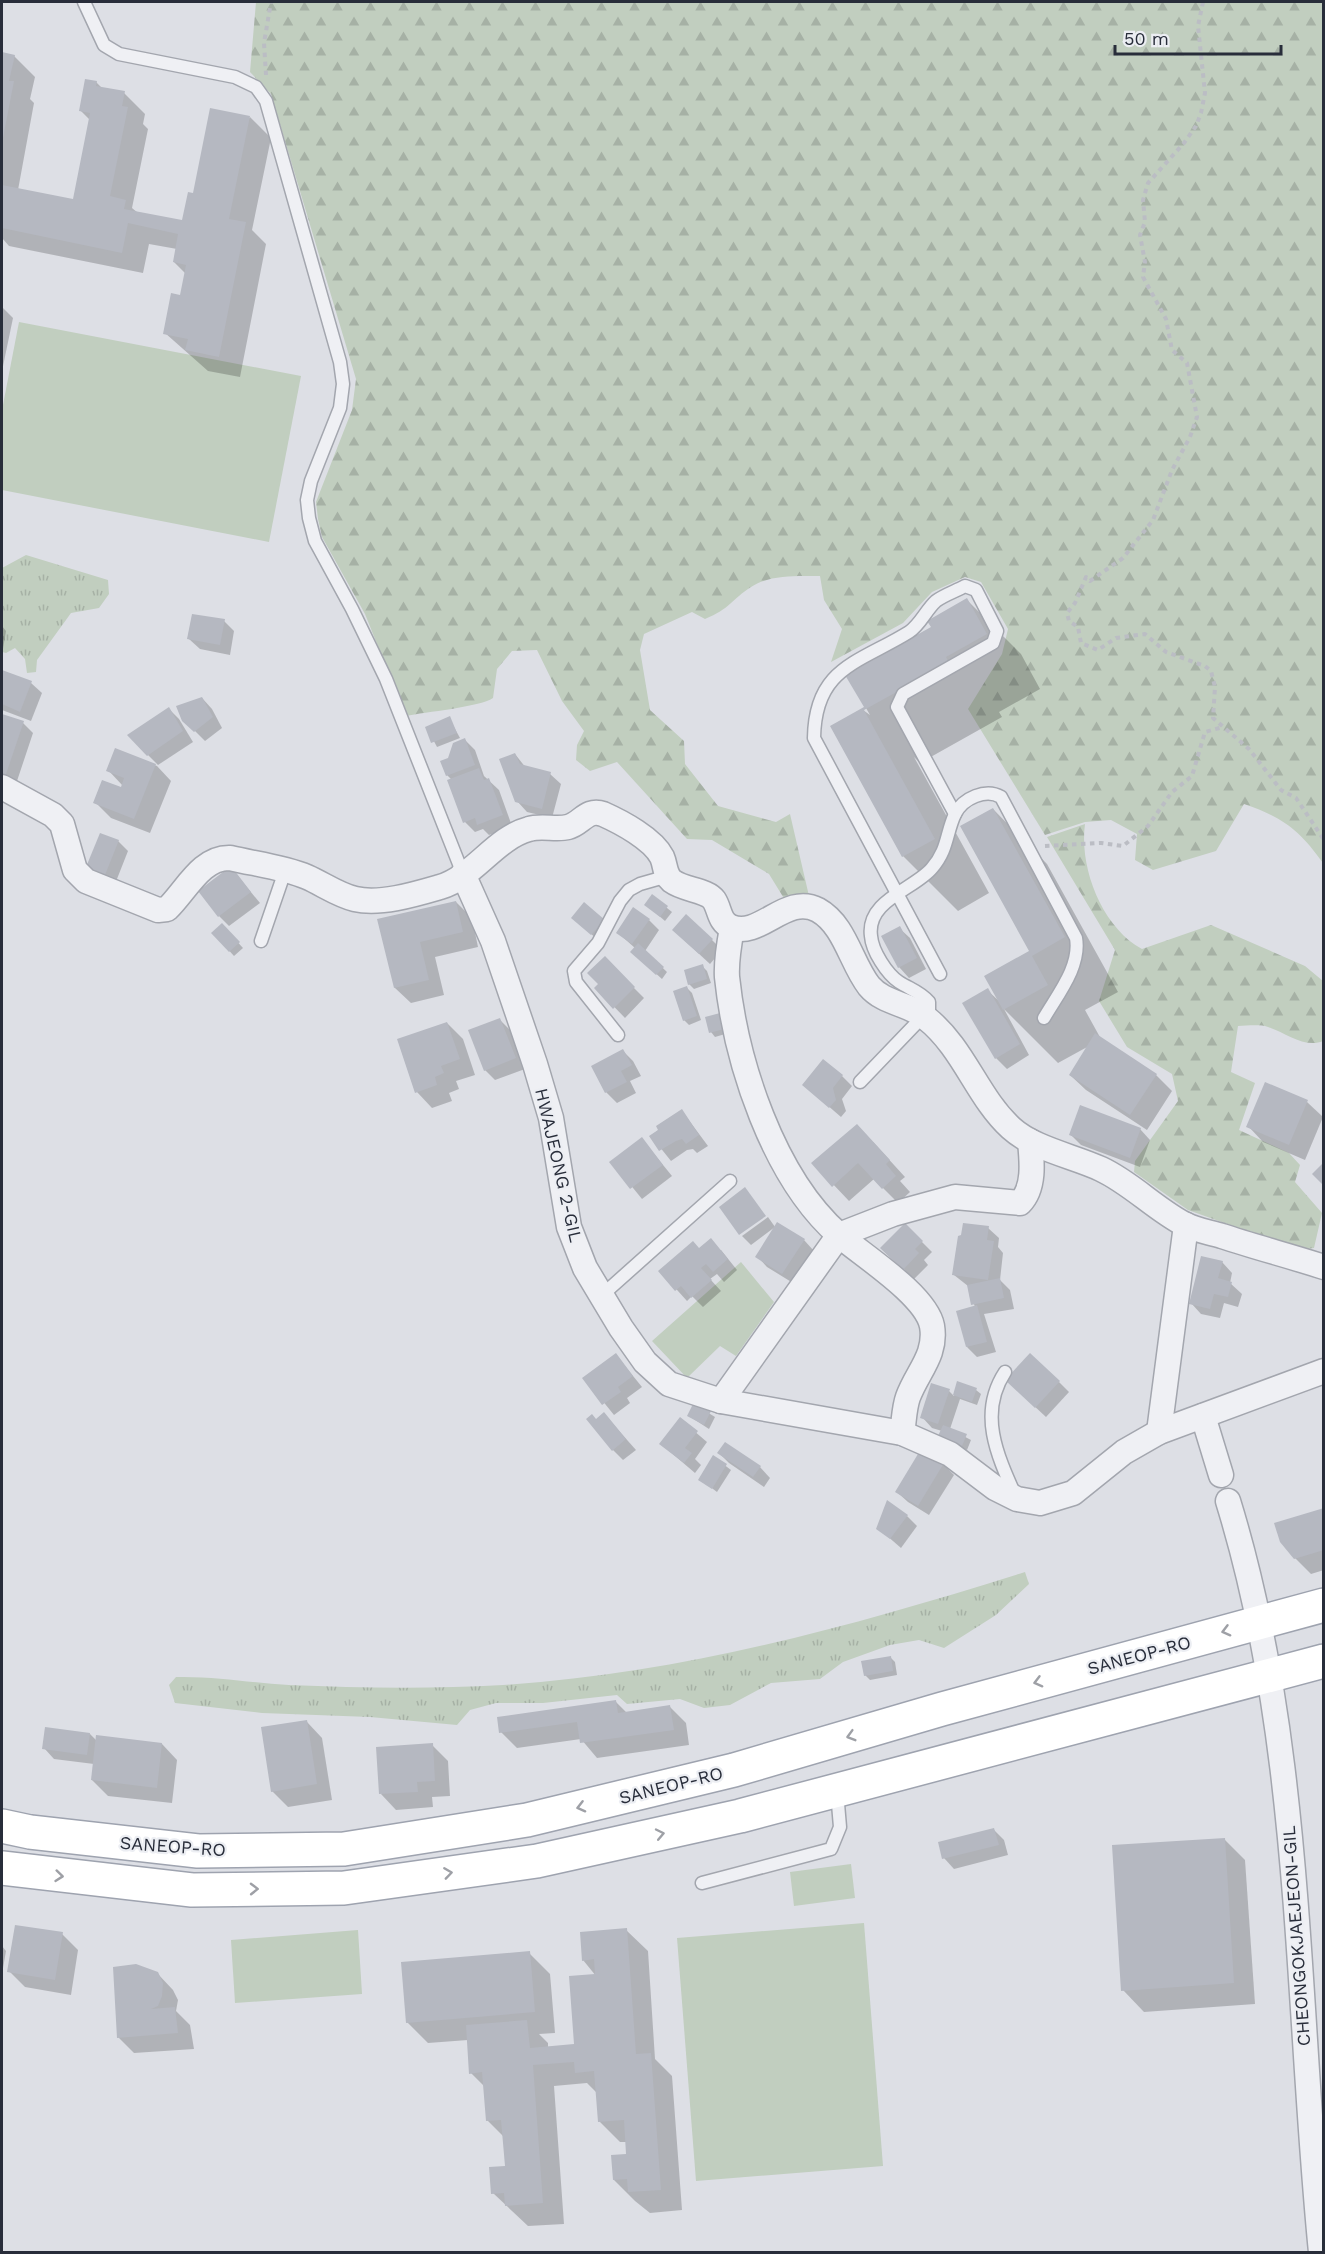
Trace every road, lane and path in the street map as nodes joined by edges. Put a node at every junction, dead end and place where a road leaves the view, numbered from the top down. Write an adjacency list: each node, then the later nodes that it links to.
1 (84, 2): 4 (lane)
2 (271, 2): 4 (path)
3 (1203, 2): 5 (path)
4 (266, 101): 11 (lane)
5 (1223, 727): 8 (path); 9 (path)
6 (2, 787): 10 (street)
7 (955, 814): 9 (lane); 13 (lane); 13 (lane)
8 (1323, 840)
9 (1029, 849): 18 (lane)
10 (285, 871): 11 (street); 15 (lane)
11 (463, 874): 12 (street); 26 (street, HWAJEONG 2-GIL)
12 (668, 876): 14 (street); 19 (lane)
13 (896, 893): 16 (lane); 17 (lane)
14 (732, 928): 17 (street); 24 (street)
15 (261, 941)
16 (940, 974)
17 (924, 1015): 20 (lane); 21 (street)
18 (1044, 1018)
19 (618, 1035)
20 (860, 1082)
21 (1030, 1141): 23 (street); 24 (street)
22 (730, 1181): 26 (lane)
23 (1186, 1225): 25 (street); 31 (street)
24 (839, 1235): 29 (street); 32 (street)
25 (1323, 1267)
26 (600, 1297): 29 (street, HWAJEONG 2-GIL)
27 (1323, 1371): 30 (street, HWAJEONG 2-GIL)
28 (1005, 1372): 34 (lane)
29 (721, 1401): 32 (street, HWAJEONG 2-GIL)
30 (1203, 1416): 31 (street, HWAJEONG 2-GIL); 33 (street)
31 (1159, 1432): 34 (street, HWAJEONG 2-GIL)
32 (902, 1433): 34 (street, HWAJEONG 2-GIL)
33 (1221, 1475)
34 (1017, 1499)
35 (1228, 1501): 37 (street, CHEONGOKJAEJEON-GIL)
36 (1323, 1605): 37 (main road, SANEOP-RO)
37 (1258, 1622): 39 (street, CHEONGOKJAEJEON-GIL); 41 (main road, SANEOP-RO, one-way to 41)
38 (1323, 1661): 39 (main road)
39 (1270, 1674): 40 (main road); 44 (street, CHEONGOKJAEJEON-GIL)
40 (836, 1790): 42 (main road, one-way to 40); 43 (lane)
41 (2, 1826)
42 (2, 1868)
43 (702, 1883)
44 (1321, 2253)

